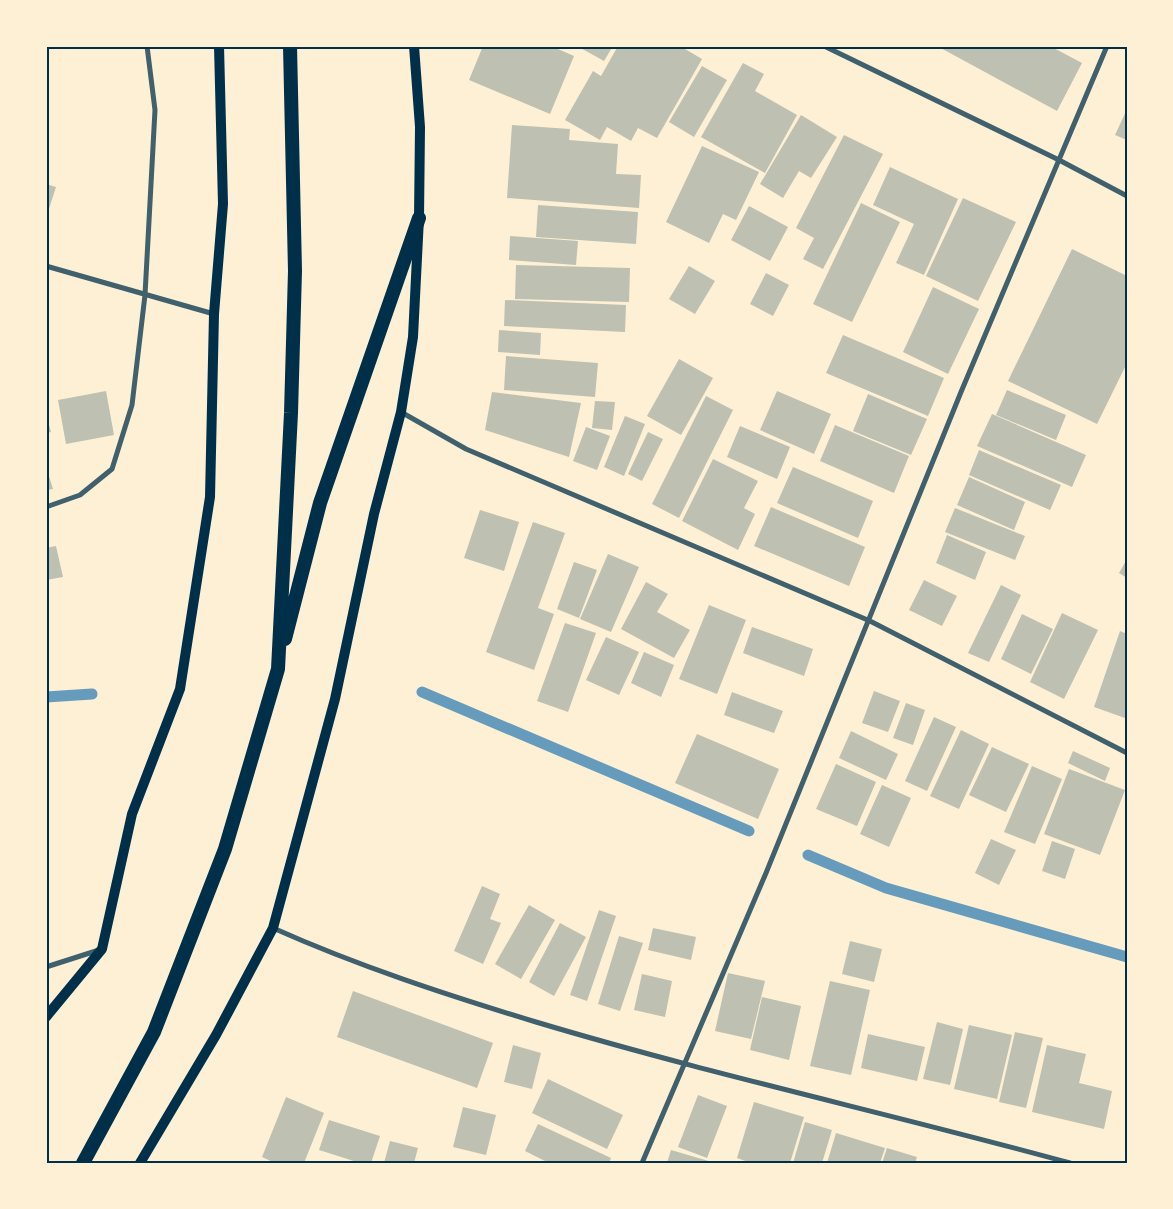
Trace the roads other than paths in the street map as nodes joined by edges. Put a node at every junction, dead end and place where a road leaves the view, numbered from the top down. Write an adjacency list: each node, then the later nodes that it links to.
1 (147, 46): 11 (street)
2 (219, 46): 12 (main road)
3 (290, 46): 16 (highway)
4 (414, 46): 9 (main road)
5 (824, 46): 7 (street)
6 (1107, 46): 7 (street)
7 (1059, 160): 8 (street); 15 (street)
8 (1127, 196)
9 (419, 218): 13 (main road); 16 (highway)
10 (46, 266): 11 (street)
11 (145, 295): 12 (street); 14 (street)
12 (214, 314): 19 (main road)
13 (401, 412): 15 (street); 18 (main road)
14 (46, 507)
15 (870, 621): 17 (street); 22 (street)
16 (278, 669): 23 (highway)
17 (1127, 752)
18 (273, 928): 22 (street); 24 (main road)
19 (102, 949): 20 (street); 21 (main road)
20 (46, 967)
21 (46, 1017)
22 (684, 1064): 25 (street); 26 (street)
23 (83, 1163)
24 (140, 1163)
25 (642, 1163)
26 (1070, 1163)

